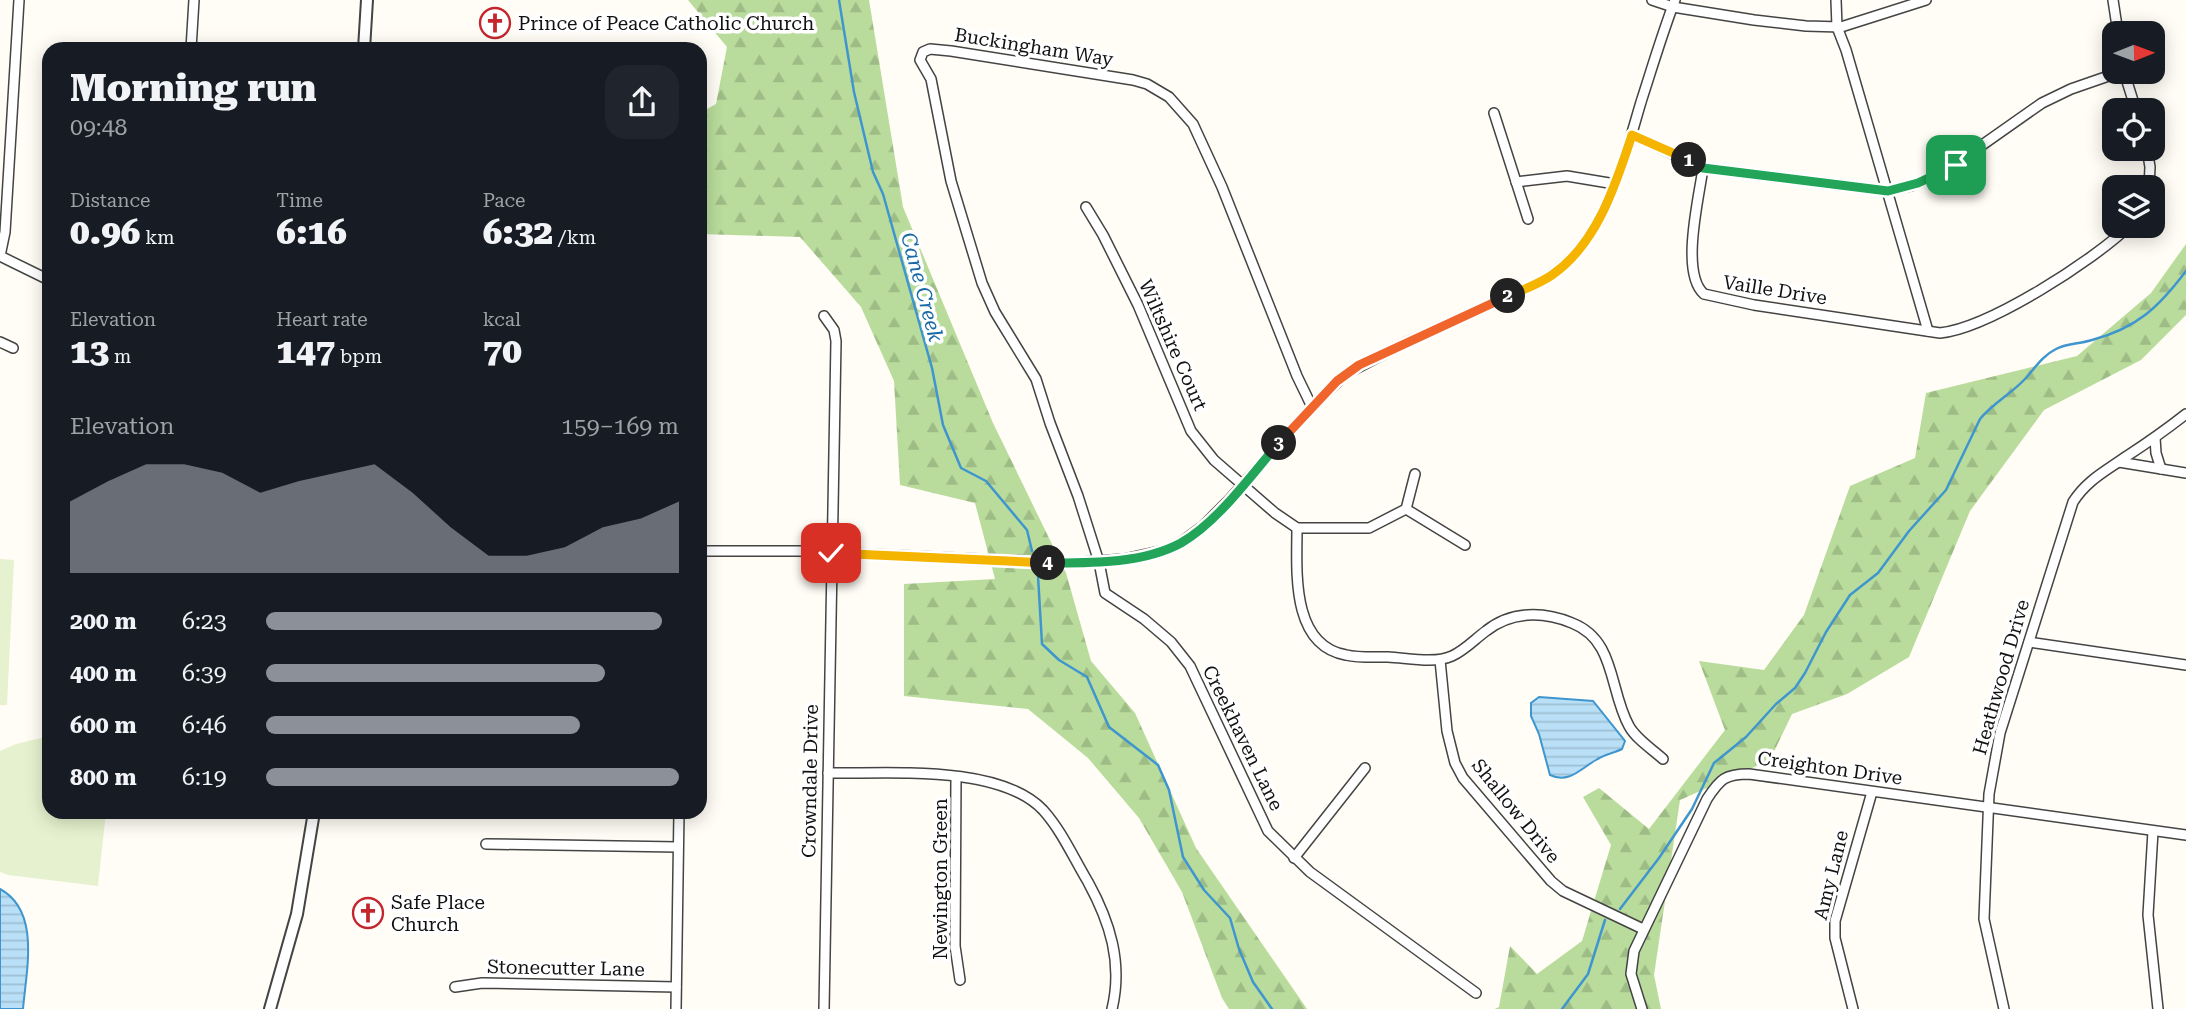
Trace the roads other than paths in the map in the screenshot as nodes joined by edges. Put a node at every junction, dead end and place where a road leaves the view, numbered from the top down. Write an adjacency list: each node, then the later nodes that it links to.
1 (19, 0): 23 (street)
2 (194, 0): 11 (street)
3 (367, 0): 12 (street)
4 (1653, 0): 8 (street)
5 (1836, 0): 10 (street)
6 (1926, 0): 10 (street)
7 (2113, 0): 9 (street)
8 (1674, 3): 10 (street); 15 (street)
9 (2116, 21)
10 (1837, 27): 19 (street)
11 (191, 42)
12 (364, 42)
13 (2102, 79): 19 (street)
14 (1493, 113): 17 (street)
15 (1632, 135): 16 (street); 18 (street)
16 (1703, 168): 19 (street); 26 (street, Vaille Drive)
17 (1516, 181): 18 (street); 21 (street)
18 (1615, 184): 29 (street)
19 (1888, 191): 26 (street)
20 (1086, 207): 36 (street, Wiltshire Court)
21 (1528, 219)
22 (2113, 238): 26 (street, Vaille Drive)
23 (0, 256): 24 (street)
24 (42, 277)
25 (824, 316): 41 (street, Crowndale Drive)
26 (1928, 331)
27 (0, 342): 28 (street)
28 (13, 348)
29 (1312, 407): 36 (street); 42 (street, Buckingham Way)
30 (2186, 414): 31 (street, Heathwood Drive)
31 (2155, 438): 32 (street, Heathwood Drive); 33 (street)
32 (2119, 462): 33 (street); 43 (street, Heathwood Drive)
33 (2161, 469): 34 (street)
34 (2186, 473)
35 (1415, 474): 37 (street)
36 (1243, 484): 38 (street, Wiltshire Court); 42 (street)
37 (1406, 509): 38 (street); 39 (street)
38 (1297, 528): 44 (street)
39 (1465, 545)
40 (707, 551): 41 (street)
41 (831, 553): 42 (street); 48 (street, Crowndale Drive)
42 (1099, 562): 58 (street, Creekhaven Lane)
43 (2029, 642): 45 (street); 51 (street, Heathwood Drive)
44 (1440, 660): 46 (street); 59 (street, Shallow Drive)
45 (2186, 666)
46 (1663, 759)
47 (1364, 768): 58 (street)
48 (828, 773): 49 (street); 66 (street, Crowndale Drive)
49 (956, 777): 60 (street, Newington Green); 67 (street)
50 (1872, 792): 51 (street, Creighton Drive); 59 (street, Creighton Drive); 69 (street, Amy Lane)
51 (1989, 808): 54 (street, Creighton Drive); 70 (street, Heathwood Drive)
52 (313, 819): 64 (street)
53 (679, 819): 57 (street)
54 (2153, 831): 55 (street, Creighton Drive); 71 (street)
55 (2186, 835)
56 (486, 844): 57 (street)
57 (678, 847): 61 (street)
58 (1294, 858): 63 (street, Creekhaven Lane)
59 (1643, 929): 68 (street, Creighton Drive)
60 (960, 980)
61 (676, 987): 62 (street, Stonecutter Lane); 65 (street)
62 (455, 988)
63 (1475, 993)
64 (270, 1009)
65 (676, 1009)
66 (824, 1009)
67 (1112, 1009)
68 (1642, 1009)
69 (1853, 1009)
70 (2004, 1009)
71 (2158, 1009)

